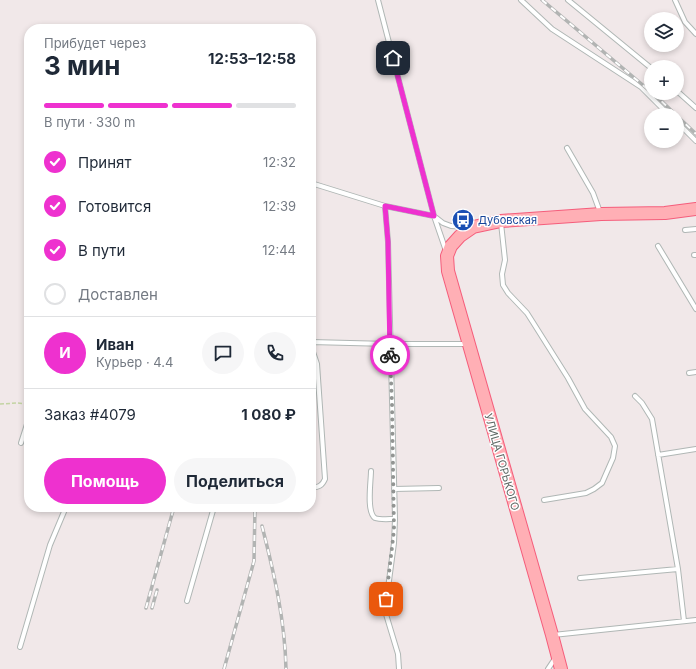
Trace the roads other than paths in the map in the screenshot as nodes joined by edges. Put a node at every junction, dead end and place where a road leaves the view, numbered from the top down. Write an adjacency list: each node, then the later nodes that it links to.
1 (378, 0): 17 (lane, УЛИЦА ГОРЬКОГО)
2 (521, 0): 8 (lane)
3 (568, 0): 6 (lane)
4 (675, 0): 5 (lane)
5 (696, 34)
6 (644, 62)
7 (684, 97): 9 (lane)
8 (662, 108)
9 (696, 108)
10 (684, 129): 11 (lane)
11 (696, 141)
12 (567, 148): 16 (lane)
13 (316, 185): 14 (lane)
14 (385, 206): 17 (lane); 26 (lane)
15 (696, 209): 16 (main road)
16 (601, 214): 18 (main road)
17 (434, 216): 19 (lane); 23 (lane, УЛИЦА ГОРЬКОГО)
18 (501, 221): 19 (main road); 40 (lane)
19 (473, 227): 23 (main road)
20 (696, 229): 21 (lane)
21 (685, 230)
22 (658, 246): 24 (lane)
23 (447, 256): 27 (main road, УЛИЦА ГОРЬКОГО)
24 (696, 309)
25 (316, 342): 26 (lane)
26 (389, 344): 27 (lane); 39 (lane)
27 (468, 344): 49 (main road, УЛИЦА ГОРЬКОГО)
28 (316, 361): 37 (lane)
29 (696, 372): 30 (lane)
30 (689, 373)
31 (635, 396): 35 (lane)
32 (24, 434): 33 (lane)
33 (21, 443)
34 (696, 448): 35 (lane)
35 (658, 455): 44 (lane)
36 (371, 471): 43 (lane)
37 (316, 487)
38 (439, 488): 39 (lane)
39 (394, 489): 43 (lane)
40 (544, 500)
41 (64, 512): 50 (lane)
42 (213, 512): 46 (lane)
43 (395, 519): 52 (lane)
44 (678, 569): 45 (lane); 48 (lane)
45 (580, 578)
46 (188, 600)
47 (696, 620): 48 (lane)
48 (684, 621): 49 (lane)
49 (552, 635): 51 (main road, УЛИЦА ГОРЬКОГО)
50 (20, 647)
51 (557, 655): 53 (lane); 54 (main road, УЛИЦА ГОРЬКОГО)
52 (399, 669)
53 (548, 669)
54 (561, 669)

